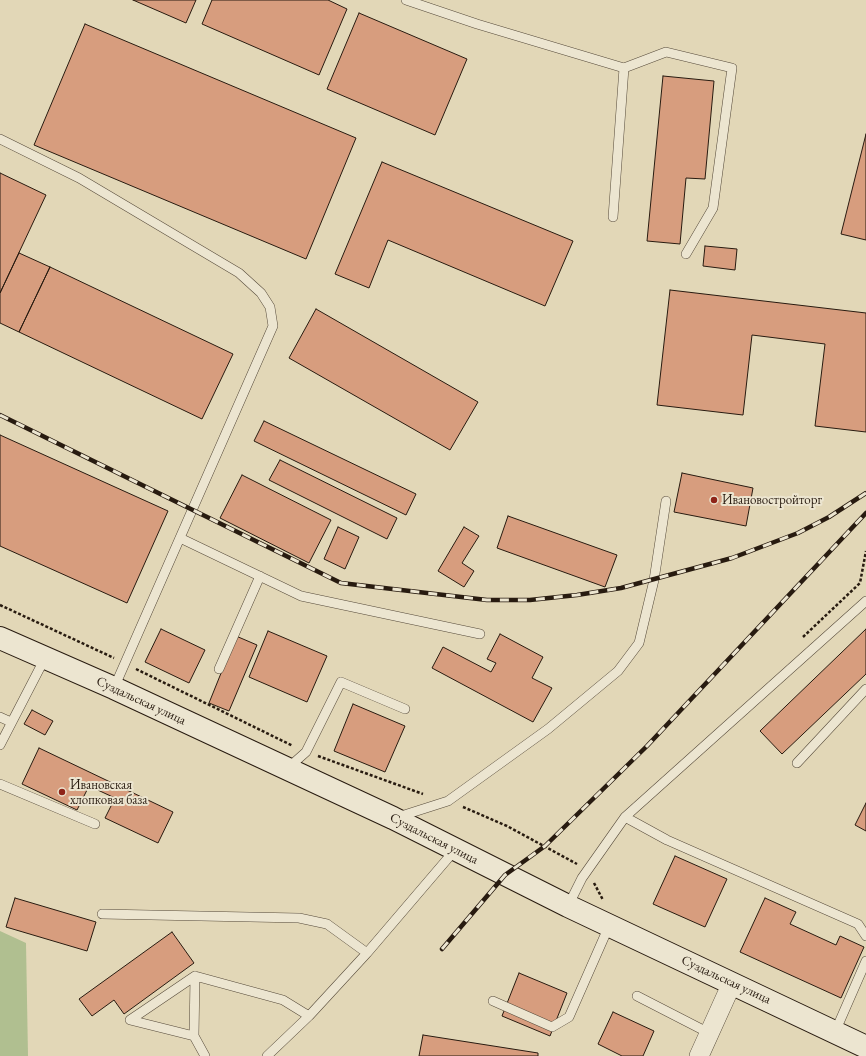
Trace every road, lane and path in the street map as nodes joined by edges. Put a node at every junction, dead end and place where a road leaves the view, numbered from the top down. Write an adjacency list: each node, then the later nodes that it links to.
1 (406, 0): 2 (lane)
2 (624, 68): 4 (lane); 5 (lane)
3 (0, 139): 7 (lane)
4 (613, 217)
5 (686, 254)
6 (666, 501): 27 (lane)
7 (180, 538): 8 (lane); 14 (lane)
8 (260, 576): 11 (lane); 15 (lane)
9 (866, 601): 26 (lane)
10 (0, 605): 14 (path)
11 (480, 634)
12 (0, 638): 13 (main road, Суздальская улица)
13 (45, 658): 16 (main road, Суздальская улица); 20 (lane)
14 (124, 663): 16 (lane); 22 (path)
15 (219, 669)
16 (114, 688): 24 (main road, Суздальская улица)
17 (866, 689): 23 (lane)
18 (405, 708): 22 (lane)
19 (0, 716): 20 (lane)
20 (11, 722): 21 (lane)
21 (0, 745)
22 (306, 752): 24 (lane)
23 (797, 763)
24 (287, 769): 27 (main road, Суздальская улица)
25 (0, 784): 28 (lane)
26 (625, 817): 30 (lane); 33 (lane)
27 (393, 818): 29 (main road, Суздальская улица)
28 (95, 824)
29 (455, 850): 30 (main road, Суздальская улица); 34 (lane)
30 (568, 906): 32 (main road, Суздальская улица)
31 (102, 914): 34 (lane)
32 (609, 926): 37 (main road, Суздальская улица); 39 (lane)
33 (866, 936)
34 (367, 953): 40 (lane)
35 (866, 960): 41 (lane)
36 (195, 976): 40 (lane); 43 (lane); 43 (lane)
37 (732, 983): 41 (main road, Суздальская улица); 42 (street)
38 (637, 996): 42 (lane)
39 (493, 1001)
40 (309, 1016): 46 (lane)
41 (835, 1032): 44 (main road, Суздальская улица)
42 (709, 1033): 47 (street)
43 (194, 1036): 45 (lane)
44 (866, 1047)
45 (205, 1056)
46 (267, 1056)
47 (699, 1056)

